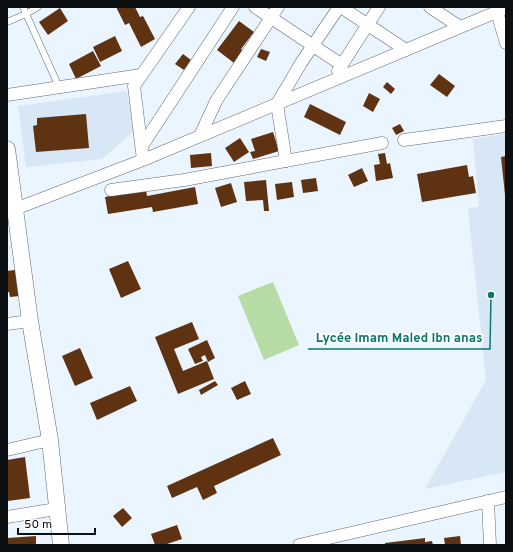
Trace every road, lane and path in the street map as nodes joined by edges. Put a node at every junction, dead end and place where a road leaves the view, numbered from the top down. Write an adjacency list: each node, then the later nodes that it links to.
1 (23, 7): 11 (lane)
2 (38, 7): 11 (lane)
3 (189, 7): 20 (street)
4 (233, 7): 29 (street)
5 (254, 7): 12 (street)
6 (278, 7): 12 (street)
7 (340, 7): 14 (street); 17 (street)
8 (380, 7): 14 (street)
9 (430, 7): 15 (street)
10 (502, 10): 15 (street); 16 (street)
11 (26, 14): 13 (lane); 22 (lane)
12 (271, 18): 17 (street); 26 (street)
13 (7, 22)
14 (368, 25): 18 (street); 19 (street)
15 (460, 27): 18 (street)
16 (506, 43)
17 (312, 46): 19 (street); 24 (street)
18 (406, 50): 21 (street)
19 (342, 65): 21 (street)
20 (141, 75): 22 (street); 29 (street)
21 (331, 82): 24 (street)
22 (59, 87): 23 (street)
23 (7, 95)
24 (277, 104): 26 (street); 32 (street)
25 (506, 126): 27 (street)
26 (200, 136): 31 (street)
27 (404, 140)
28 (382, 143): 32 (street)
29 (142, 146): 31 (street)
30 (7, 149): 34 (main road)
31 (143, 160): 34 (street)
32 (286, 161): 33 (street)
33 (111, 190)
34 (11, 211): 35 (main road)
35 (30, 321): 36 (street); 37 (main road)
36 (7, 324)
37 (50, 440): 38 (street); 41 (main road)
38 (7, 450)
39 (506, 497): 40 (street)
40 (488, 501): 44 (street); 45 (street)
41 (56, 509): 42 (street); 43 (main road)
42 (7, 517)
43 (61, 545)
44 (299, 545)
45 (490, 545)

